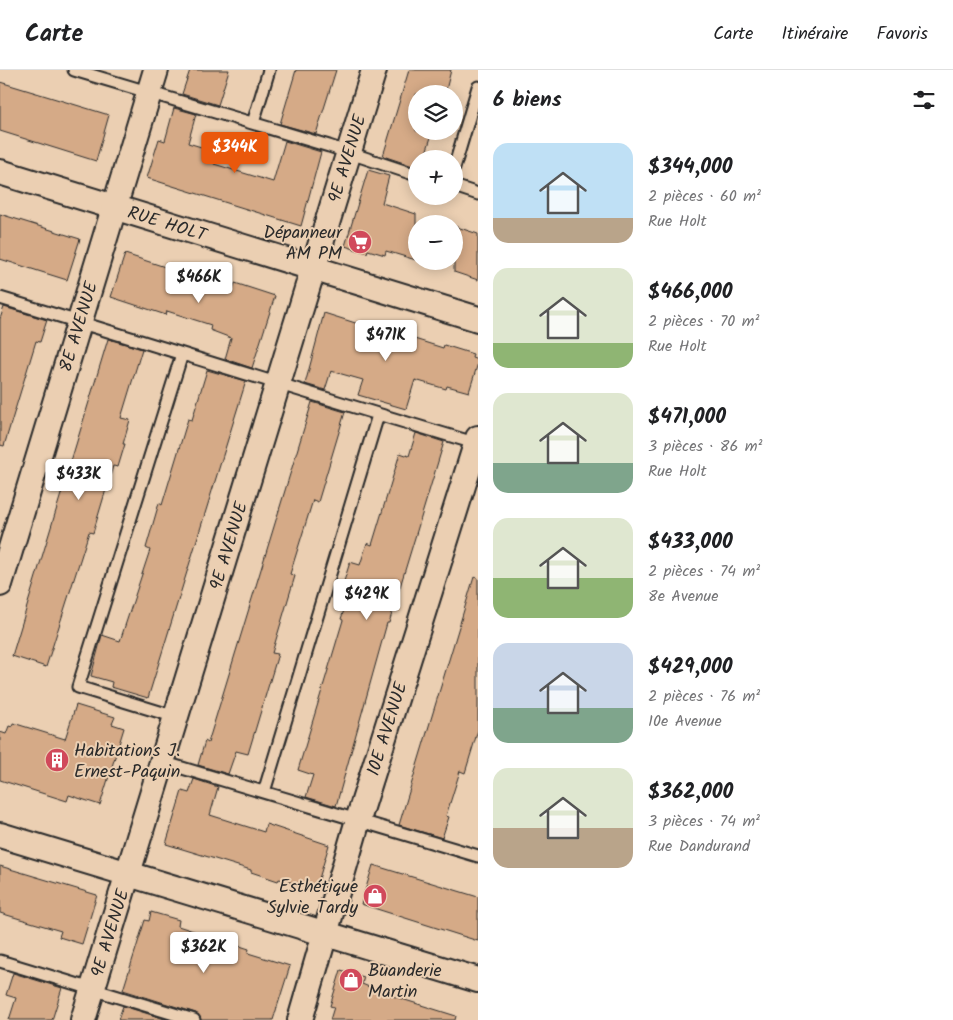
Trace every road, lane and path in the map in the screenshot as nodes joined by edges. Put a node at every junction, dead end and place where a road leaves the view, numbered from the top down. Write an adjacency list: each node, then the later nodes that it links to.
1 (74, 70): 6 (lane)
2 (156, 70): 6 (street, 8E AVENUE)
3 (269, 70): 7 (lane)
4 (374, 70): 9 (street, 9E AVENUE)
5 (478, 87): 8 (lane)
6 (150, 92): 7 (lane); 14 (street, 8E AVENUE)
7 (253, 123): 9 (lane)
8 (459, 150)
9 (348, 153): 11 (lane); 15 (street, 9E AVENUE)
10 (0, 172): 14 (street, RUE HOLT)
11 (408, 172)
12 (463, 189): 13 (lane)
13 (478, 194)
14 (114, 207): 15 (street, RUE HOLT); 18 (street, 8E AVENUE)
15 (314, 268): 17 (street, RUE HOLT); 20 (street, 9E AVENUE)
16 (0, 298): 18 (lane)
17 (478, 319)
18 (79, 322): 19 (lane); 23 (street, 8E AVENUE)
19 (182, 354): 20 (lane); 24 (lane)
20 (279, 382): 21 (lane); 24 (street, 9E AVENUE)
21 (378, 415): 22 (lane); 26 (lane)
22 (478, 442): 27 (street, 10E AVENUE)
23 (0, 584)
24 (176, 717): 25 (street, 9E AVENUE)
25 (162, 762): 26 (lane); 31 (street, 9E AVENUE)
26 (264, 792): 27 (lane)
27 (358, 820): 30 (lane); 32 (street, 10E AVENUE)
28 (0, 835): 31 (street)
29 (478, 844): 30 (lane)
30 (476, 856)
31 (127, 875): 32 (street); 35 (street, 9E AVENUE)
32 (326, 936): 34 (street); 38 (street, 10E AVENUE)
33 (0, 961): 35 (lane)
34 (478, 980)
35 (92, 989): 36 (street, 9E AVENUE); 37 (lane)
36 (83, 1020)
37 (193, 1020)
38 (300, 1020)

